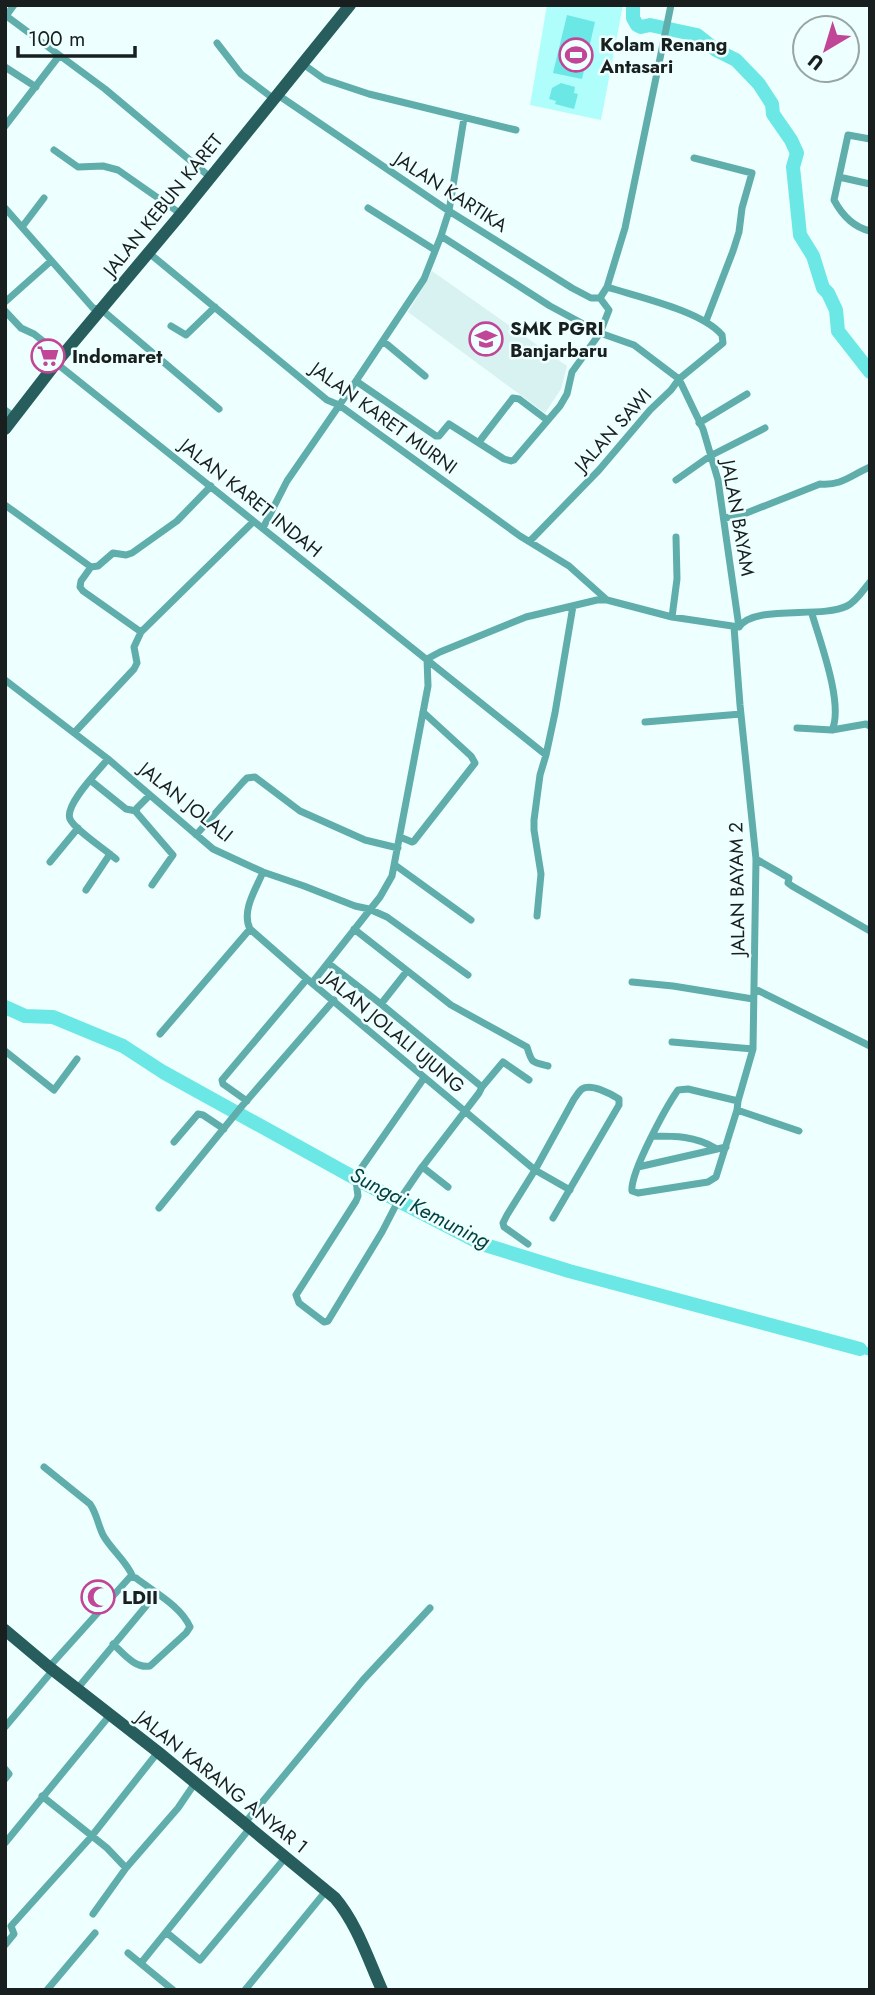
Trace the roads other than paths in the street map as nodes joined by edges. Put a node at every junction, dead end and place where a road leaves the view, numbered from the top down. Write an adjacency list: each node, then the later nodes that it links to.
1 (14, 5): 4 (street)
2 (350, 5): 7 (main road, JALAN KEBUN KARET)
3 (671, 5): 31 (street)
4 (6, 16): 6 (street)
5 (217, 43): 10 (street, JALAN KARTIKA)
6 (60, 56): 9 (street); 17 (street)
7 (303, 64): 10 (main road, JALAN KEBUN KARET); 11 (street)
8 (5, 67): 9 (street)
9 (36, 87): 12 (street)
10 (276, 97): 17 (main road, JALAN KEBUN KARET); 23 (street, JALAN KARTIKA)
11 (464, 118): 13 (street); 23 (street)
12 (5, 126)
13 (516, 130)
14 (870, 139): 18 (street)
15 (54, 150): 24 (street)
16 (694, 158): 37 (street)
17 (210, 177): 24 (main road, JALAN KEBUN KARET)
18 (839, 177): 19 (street); 26 (street)
19 (870, 184)
20 (44, 198): 25 (street)
21 (5, 208): 25 (street)
22 (368, 208): 28 (street)
23 (449, 211): 27 (street); 32 (street, JALAN KARTIKA)
24 (181, 214): 29 (main road, JALAN KEBUN KARET)
25 (22, 227): 30 (street)
26 (870, 231)
27 (441, 236): 28 (street); 39 (street)
28 (435, 250): 40 (street)
29 (149, 253): 34 (street, JALAN KARET MURNI); 35 (main road, JALAN KEBUN KARET)
30 (51, 261): 33 (street); 35 (street)
31 (607, 287): 32 (street); 37 (street)
32 (600, 298): 39 (street)
33 (5, 302)
34 (215, 307): 38 (street); 46 (street, JALAN KARET MURNI)
35 (102, 310): 41 (main road, JALAN KEBUN KARET); 47 (street)
36 (5, 311): 41 (street, JALAN KARET INDAH)
37 (706, 321): 43 (street, JALAN SAWI)
38 (171, 326)
39 (600, 333): 43 (street); 49 (street)
40 (383, 341): 42 (street); 44 (street)
41 (59, 359): 48 (main road, JALAN KEBUN KARET); 57 (street, JALAN KARET INDAH)
42 (425, 376)
43 (678, 379): 50 (street, JALAN BAYAM); 63 (street, JALAN SAWI)
44 (356, 382): 46 (street); 53 (street)
45 (747, 394): 50 (street)
46 (339, 405): 61 (street); 63 (street, JALAN KARET MURNI)
47 (219, 409)
48 (10, 413): 52 (main road, JALAN KEBUN KARET)
49 (547, 419): 53 (street); 53 (street)
50 (699, 423): 54 (street, JALAN BAYAM)
51 (765, 428): 54 (street)
52 (5, 429)
53 (479, 442)
54 (710, 456): 56 (street); 59 (street, JALAN BAYAM)
55 (870, 467): 59 (street)
56 (676, 481)
57 (211, 486): 60 (street, JALAN KARET INDAH); 64 (street)
58 (5, 505): 64 (street)
59 (725, 518): 70 (street, JALAN BAYAM)
60 (253, 522): 61 (street, JALAN KARET INDAH); 71 (street)
61 (263, 528): 72 (street, JALAN KARET INDAH)
62 (676, 537): 69 (street)
63 (530, 541): 66 (street, JALAN KARET MURNI)
64 (91, 567): 71 (street)
65 (870, 582): 68 (street)
66 (607, 600): 67 (street); 69 (street)
67 (573, 606): 72 (street); 81 (street)
68 (812, 614): 70 (street); 79 (street)
69 (673, 617): 70 (street)
70 (737, 627): 75 (street, JALAN BAYAM 2)
71 (141, 632): 80 (street)
72 (427, 659): 74 (street); 81 (street, JALAN KARET INDAH)
73 (5, 680): 80 (street, JALAN JOLALI)
74 (423, 712): 88 (street); 88 (street)
75 (741, 715): 76 (street); 90 (street, JALAN BAYAM 2)
76 (645, 722)
77 (870, 726): 79 (street)
78 (797, 728): 79 (street)
79 (832, 730)
80 (74, 733): 82 (street, JALAN JOLALI)
81 (546, 755): 97 (street)
82 (108, 759): 83 (street); 84 (street, JALAN JOLALI)
83 (90, 780): 85 (street); 86 (street)
84 (150, 795): 85 (street); 87 (street, JALAN JOLALI)
85 (136, 811): 94 (street)
86 (78, 828): 91 (street); 95 (street)
87 (196, 835): 89 (street); 93 (street, JALAN JOLALI)
88 (400, 838): 89 (street)
89 (398, 848): 92 (street)
90 (756, 859): 101 (street); 107 (street, JALAN BAYAM 2)
91 (50, 862)
92 (395, 865): 96 (street); 98 (street)
93 (263, 873): 96 (street, JALAN JOLALI); 99 (street)
94 (152, 885)
95 (86, 890)
96 (369, 909): 100 (street); 104 (street, JALAN JOLALI)
97 (537, 916)
98 (471, 920)
99 (250, 929): 105 (street, JALAN JOLALI UJUNG); 111 (street)
100 (354, 929): 102 (street); 103 (street)
101 (870, 931)
102 (328, 963): 105 (street); 110 (street)
103 (407, 971): 110 (street); 117 (street)
104 (468, 975)
105 (309, 981): 109 (street, JALAN JOLALI UJUNG); 121 (street)
106 (632, 982): 108 (street)
107 (755, 989): 108 (street, JALAN BAYAM 2); 113 (street)
108 (753, 999): 114 (street, JALAN BAYAM 2)
109 (334, 1000): 118 (street, JALAN JOLALI UJUNG); 121 (street)
110 (381, 1004): 120 (street)
111 (160, 1034)
112 (672, 1042): 114 (street)
113 (870, 1046)
114 (753, 1049): 122 (street, JALAN BAYAM 2)
115 (5, 1051): 116 (street)
116 (77, 1059)
117 (548, 1066)
118 (424, 1078): 123 (street, JALAN JOLALI UJUNG); 130 (street)
119 (529, 1080): 120 (street)
120 (482, 1087): 123 (street)
121 (244, 1104): 124 (street)
122 (738, 1105): 125 (street); 126 (street); 128 (street, JALAN BAYAM 2)
123 (465, 1111): 130 (street); 132 (street, JALAN JOLALI UJUNG)
124 (224, 1129): 127 (street); 135 (street)
125 (799, 1131)
126 (653, 1136): 129 (street); 131 (street)
127 (174, 1142)
128 (726, 1147): 129 (street); 131 (street, JALAN BAYAM 2)
129 (716, 1148): 131 (street)
130 (422, 1167): 133 (street)
131 (638, 1167)
132 (535, 1170): 134 (street, JALAN JOLALI UJUNG); 134 (street); 137 (street)
133 (448, 1187)
134 (570, 1190): 136 (street)
135 (159, 1208)
136 (553, 1218)
137 (528, 1244)
138 (44, 1467): 139 (street)
139 (132, 1577): 140 (street); 144 (street)
140 (156, 1594): 143 (street); 143 (street)
141 (430, 1608): 153 (street)
142 (5, 1630): 144 (main road, JALAN KARANG ANYAR 1)
143 (113, 1644): 145 (street)
144 (51, 1668): 145 (main road, JALAN KARANG ANYAR 1); 147 (street)
145 (76, 1689): 146 (main road, JALAN KARANG ANYAR 1)
146 (110, 1715): 148 (main road, JALAN KARANG ANYAR 1); 152 (street)
147 (5, 1727)
148 (158, 1752): 151 (main road, JALAN KARANG ANYAR 1); 154 (street)
149 (5, 1769): 150 (street)
150 (5, 1779)
151 (195, 1783): 153 (main road, JALAN KARANG ANYAR 1); 157 (street)
152 (42, 1796): 154 (street); 155 (street)
153 (247, 1826): 156 (main road, JALAN KARANG ANYAR 1); 160 (street)
154 (91, 1837): 157 (street); 162 (street)
155 (5, 1843)
156 (285, 1857): 158 (main road, JALAN KARANG ANYAR 1); 160 (street)
157 (127, 1868): 159 (street)
158 (326, 1891): 167 (street); 168 (main road, JALAN KARANG ANYAR 1)
159 (93, 1914)
160 (166, 1932): 164 (street)
161 (95, 1933): 165 (street)
162 (5, 1945)
163 (128, 1953): 164 (street)
164 (141, 1964): 166 (street)
165 (47, 1990)
166 (173, 1990)
167 (246, 1990)
168 (382, 1990)

